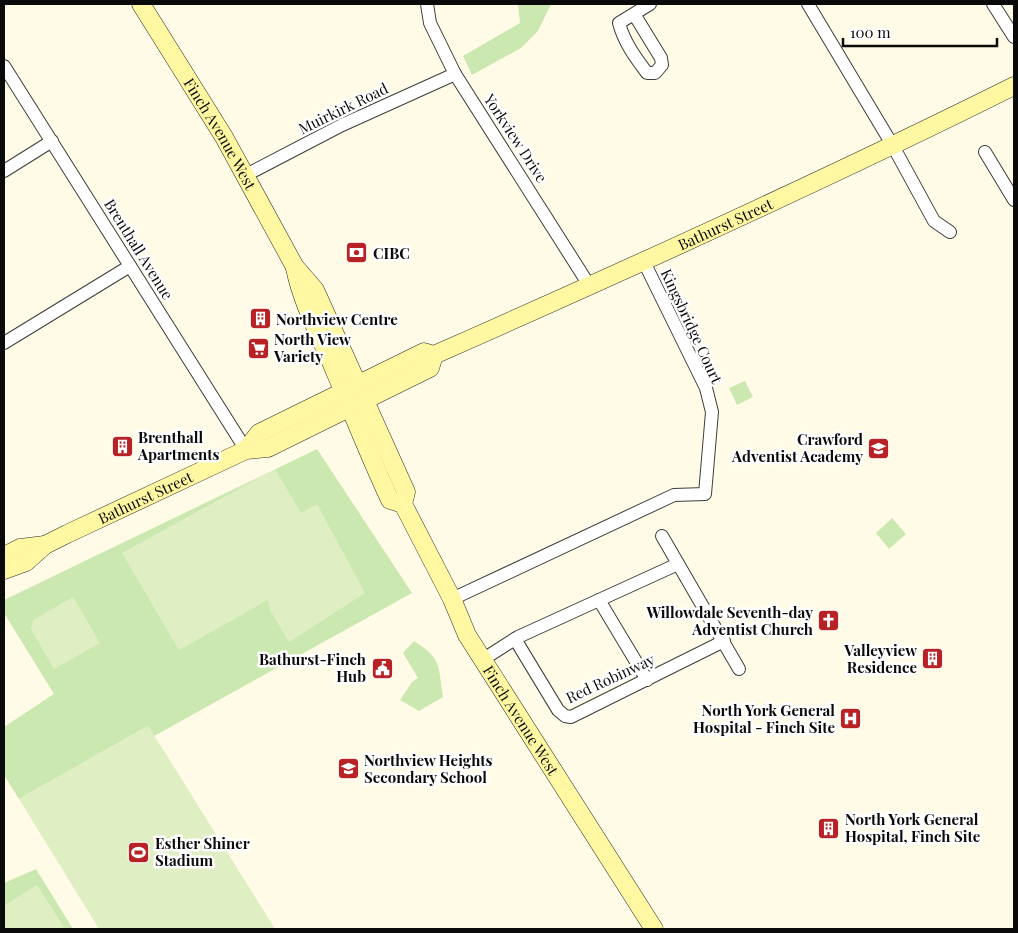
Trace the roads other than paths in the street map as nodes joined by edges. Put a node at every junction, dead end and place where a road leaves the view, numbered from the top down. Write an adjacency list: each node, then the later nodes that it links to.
1 (141, 4): 15 (main road, Finch Avenue West)
2 (428, 4): 9 (street, Yorkview Drive)
3 (650, 4): 6 (street)
4 (808, 4): 12 (street)
5 (993, 4): 7 (street)
6 (634, 14)
7 (1014, 37)
8 (4, 66): 11 (street, Brenthall Avenue)
9 (454, 74): 15 (street, Muirkirk Road); 20 (street, Yorkview Drive)
10 (1014, 86): 12 (main road, Bathurst Street)
11 (52, 141): 14 (street); 19 (street, Brenthall Avenue)
12 (893, 146): 17 (street); 18 (main road, Bathurst Street)
13 (985, 152): 16 (street)
14 (4, 171)
15 (246, 175): 23 (main road, Finch Avenue West)
16 (1014, 200)
17 (950, 232)
18 (644, 262): 20 (main road, Bathurst Street); 33 (street, Kingsbridge Court)
19 (130, 266): 21 (street); 26 (street, Brenthall Avenue)
20 (589, 285): 22 (main road, Bathurst Street)
21 (4, 343)
22 (434, 355): 23 (main road, Bathurst Street); 24 (main road, Bathurst Street)
23 (350, 387): 24 (main road, Finch Avenue West); 25 (main road, Finch Avenue West); 26 (main road, Bathurst Street)
24 (366, 401): 25 (main road, Bathurst Street); 27 (main road, Finch Avenue West)
25 (349, 408): 26 (main road, Bathurst Street); 27 (main road, Finch Avenue West)
26 (246, 450): 29 (main road, Bathurst Street)
27 (403, 504): 33 (main road, Finch Avenue West)
28 (662, 536): 31 (street)
29 (44, 545): 30 (main road, Bathurst Street); 32 (main road, Bathurst Street)
30 (4, 556)
31 (678, 564): 34 (street); 36 (street)
32 (4, 570)
33 (452, 599): 37 (main road, Finch Avenue West)
34 (599, 600): 35 (street); 39 (street)
35 (515, 638): 37 (street); 39 (street, Red Robinway)
36 (724, 641): 38 (street); 39 (street, Red Robinway)
37 (482, 660): 40 (main road, Finch Avenue West)
38 (739, 669)
39 (647, 680)
40 (654, 929)

